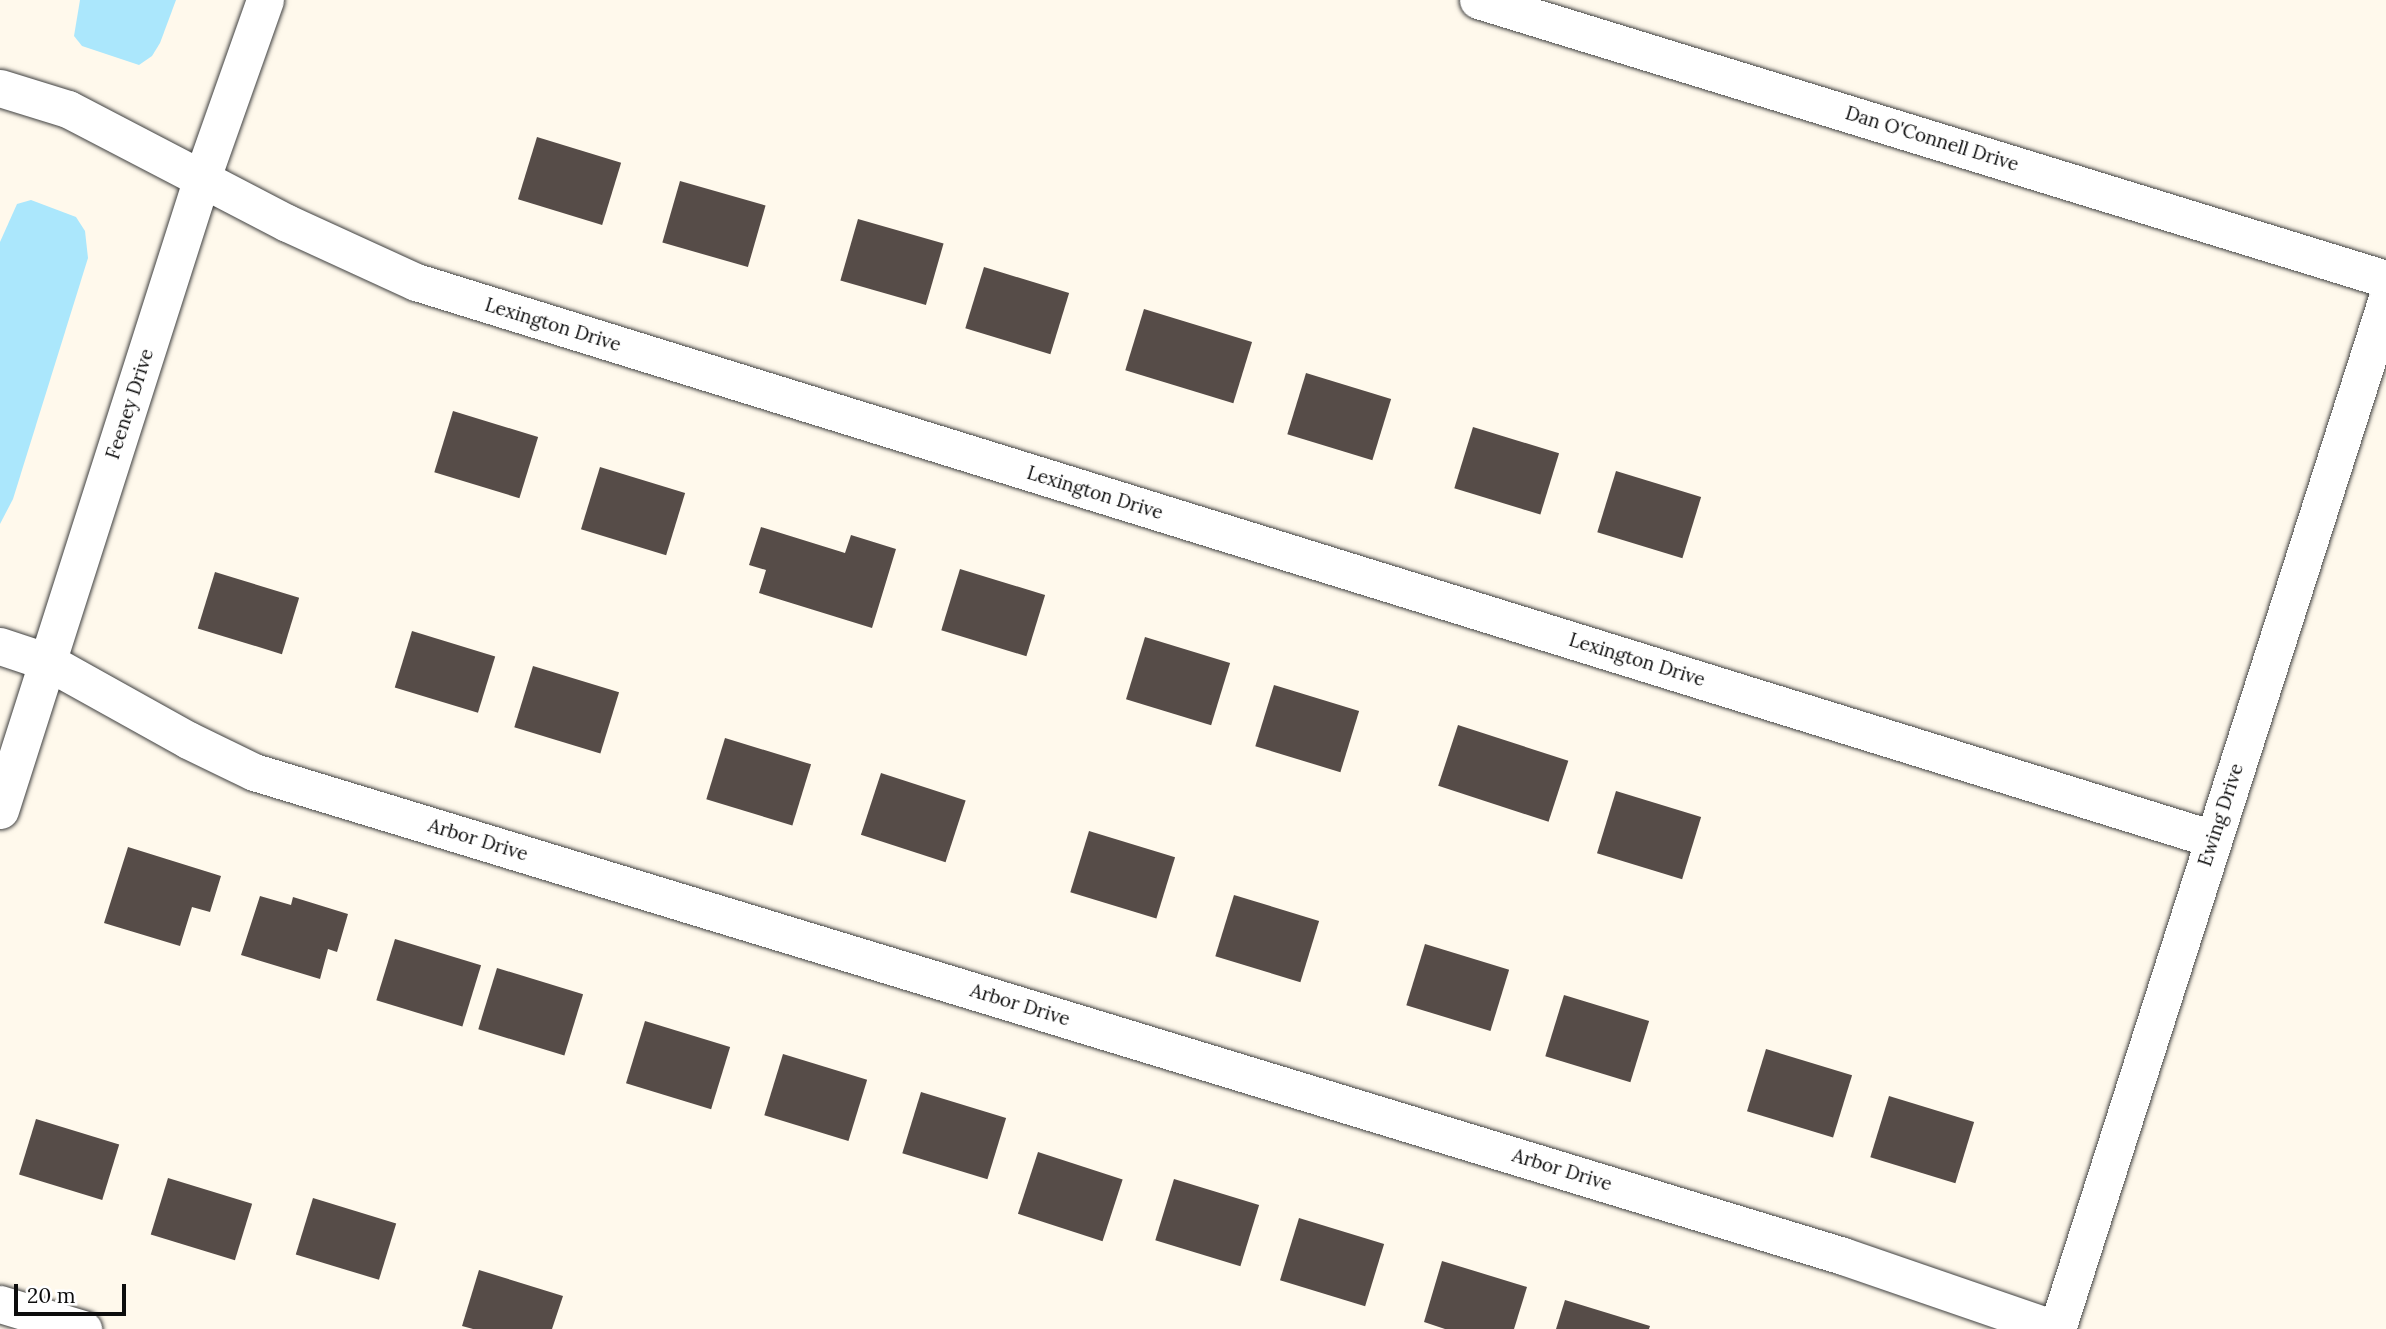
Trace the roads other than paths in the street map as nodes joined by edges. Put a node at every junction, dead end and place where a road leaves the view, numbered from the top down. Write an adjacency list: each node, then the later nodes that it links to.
1 (265, 0): 4 (street, Feeney Drive)
2 (1478, 0): 5 (street, Dan O'Connell Drive)
3 (0, 88): 4 (street, Lexington Drive)
4 (202, 178): 8 (street, Feeney Drive); 10 (street, Lexington Drive)
5 (2386, 279)
6 (2386, 301): 10 (street, Ewing Drive)
7 (0, 646): 8 (street, Arbor Drive)
8 (48, 662): 9 (street, Feeney Drive); 13 (street, Arbor Drive)
9 (0, 810)
10 (2213, 839): 13 (street, Ewing Drive)
11 (0, 1304): 12 (street)
12 (83, 1329)
13 (2056, 1329)

